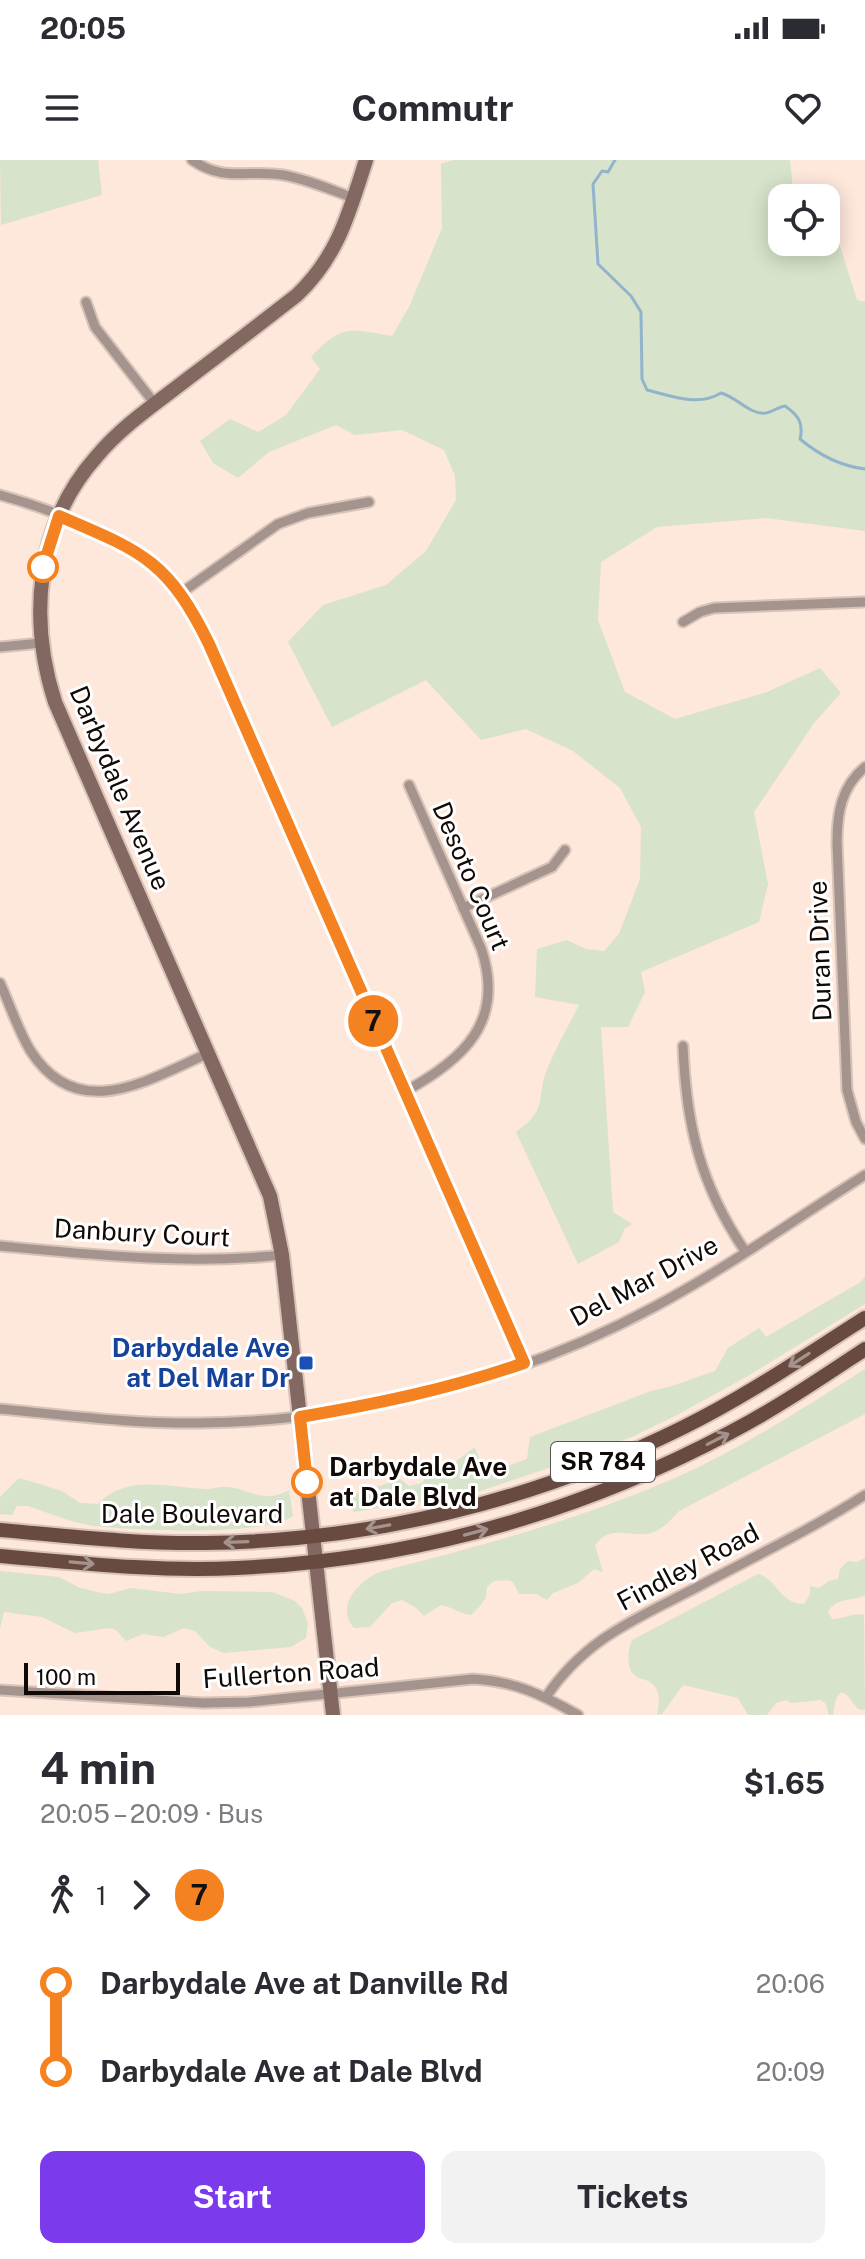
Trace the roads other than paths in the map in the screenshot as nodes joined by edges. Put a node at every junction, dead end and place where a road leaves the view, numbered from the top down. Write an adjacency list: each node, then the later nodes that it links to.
1 (192, 160): 3 (street)
2 (366, 160): 3 (street, Darbydale Avenue)
3 (354, 198): 5 (street, Darbydale Avenue)
4 (86, 302): 5 (street)
5 (155, 404): 8 (street, Darbydale Avenue)
6 (0, 495): 8 (street)
7 (369, 502): 9 (street)
8 (59, 516): 9 (street); 12 (street, Darbydale Avenue)
9 (181, 593): 21 (street)
10 (865, 602): 11 (street)
11 (683, 622)
12 (41, 643): 13 (street); 20 (street, Darbydale Avenue)
13 (0, 647)
14 (865, 767): 22 (street, Duran Drive)
15 (409, 785): 17 (street, Desoto Court)
16 (565, 850): 17 (street)
17 (463, 908): 21 (street, Desoto Court)
18 (0, 983): 20 (street)
19 (683, 1046): 25 (street)
20 (209, 1053): 26 (street, Darbydale Avenue)
21 (404, 1092): 29 (street)
22 (865, 1139)
23 (865, 1175): 25 (street, Del Mar Drive)
24 (0, 1246): 26 (street, Danbury Court)
25 (745, 1251): 29 (street, Del Mar Drive)
26 (282, 1255): 31 (street, Darbydale Avenue)
27 (865, 1318): 34 (main road, Dale Boulevard / SR 784, one-way to 34)
28 (865, 1349): 36 (main road, Dale Boulevard / SR 784, one-way to 28)
29 (524, 1363): 31 (street, Del Mar Drive)
30 (0, 1409): 31 (street, Del Mar Drive)
31 (300, 1417): 34 (street, Darbydale Avenue)
32 (865, 1495): 39 (street, Findley Road)
33 (0, 1530): 34 (main road, Dale Boulevard / SR 784, one-way to 33)
34 (314, 1536): 36 (street, Darbydale Avenue)
35 (0, 1556): 36 (main road, Dale Boulevard / SR 784, one-way to 36)
36 (317, 1562): 38 (street, Darbydale Avenue)
37 (0, 1690): 38 (street, Fullerton Road)
38 (331, 1694): 39 (street, Fullerton Road); 40 (street, Darbydale Avenue)
39 (546, 1697): 41 (street, Fullerton Road)
40 (333, 1715)
41 (578, 1715)

